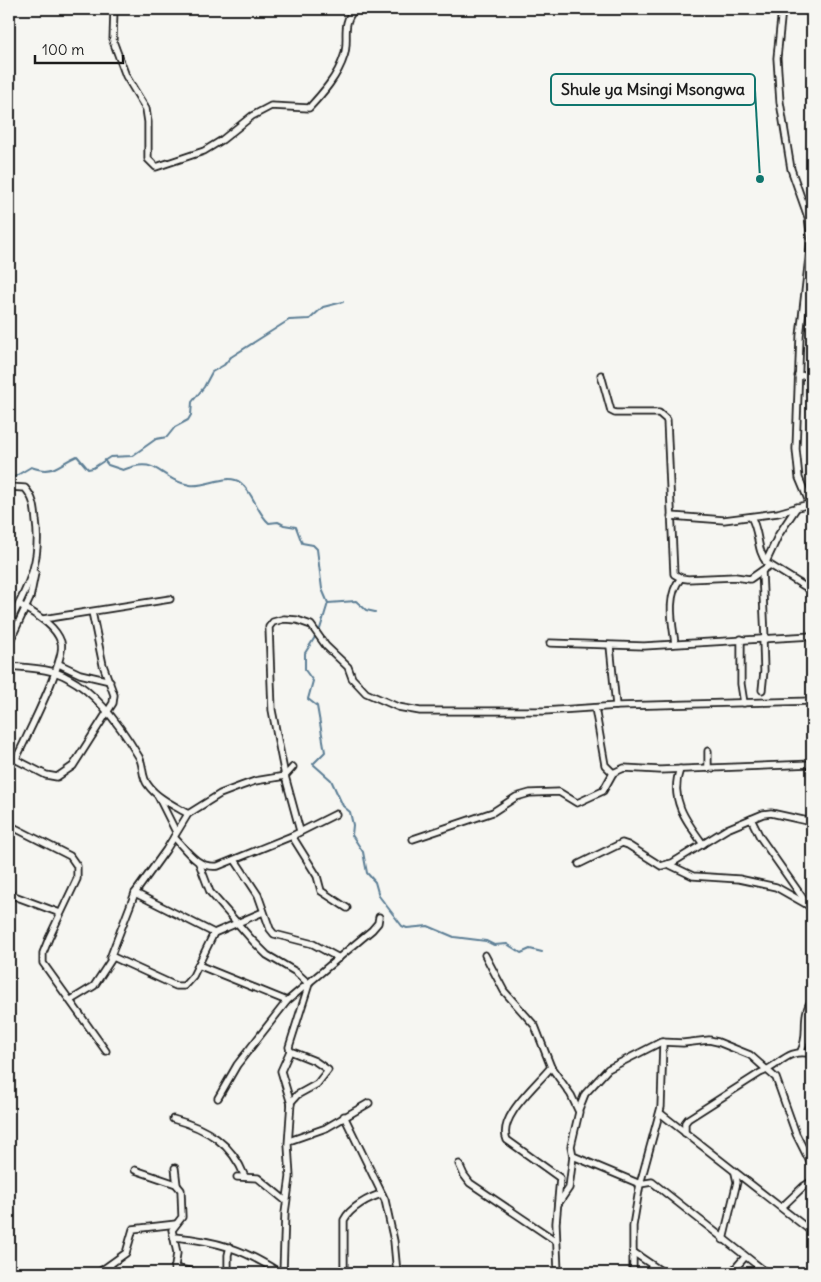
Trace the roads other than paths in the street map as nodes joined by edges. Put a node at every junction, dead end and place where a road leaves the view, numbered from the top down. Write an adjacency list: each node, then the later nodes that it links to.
1 (114, 9): 2 (street)
2 (355, 9)
3 (782, 9): 4 (street)
4 (812, 257): 6 (street)
5 (601, 374): 11 (street)
6 (798, 376): 7 (street); 9 (street)
7 (812, 376)
8 (9, 487): 14 (street)
9 (810, 506): 10 (street)
10 (798, 507): 12 (street); 13 (street)
11 (671, 516): 12 (street); 16 (street)
12 (751, 517): 13 (street)
13 (768, 564): 15 (street); 17 (street)
14 (35, 568): 19 (street); 20 (street)
15 (762, 571): 16 (street); 25 (street)
16 (681, 578): 29 (street)
17 (812, 591)
18 (170, 599): 21 (street)
19 (20, 604): 20 (street); 23 (street)
20 (26, 608): 22 (street); 27 (street)
21 (92, 612): 22 (street); 34 (street)
22 (43, 619): 31 (street)
23 (9, 624)
24 (812, 636): 25 (street)
25 (764, 639): 26 (street); 35 (street)
26 (741, 640): 29 (street); 37 (street)
27 (9, 643)
28 (550, 643): 30 (street)
29 (676, 643): 30 (street)
30 (610, 646): 38 (street)
31 (59, 664): 33 (street); 34 (street)
32 (9, 666): 33 (street)
33 (55, 673): 40 (street); 43 (street)
34 (110, 681): 40 (street)
35 (762, 690)
36 (812, 702): 37 (street)
37 (744, 703): 38 (street)
38 (616, 706): 39 (street)
39 (595, 708): 48 (street); 49 (street)
40 (109, 713): 43 (street); 50 (street)
41 (708, 751): 46 (street)
42 (9, 756): 43 (street)
43 (16, 759)
44 (812, 764): 46 (street)
45 (293, 767): 49 (street)
46 (708, 768): 47 (street)
47 (680, 769): 48 (street); 60 (street)
48 (613, 773): 59 (street)
49 (285, 776): 51 (street); 56 (street)
50 (158, 795): 51 (street); 57 (street)
51 (188, 814): 57 (street)
52 (336, 814): 56 (street)
53 (751, 819): 54 (street); 60 (street); 67 (street)
54 (812, 822)
55 (9, 825): 71 (street)
56 (300, 832): 58 (street)
57 (175, 835): 62 (street); 65 (street)
58 (292, 836): 61 (street); 68 (street)
59 (413, 839)
60 (703, 844): 64 (street)
61 (235, 860): 62 (street); 70 (street)
62 (199, 863): 73 (street)
63 (579, 864): 64 (street)
64 (668, 864): 67 (street)
65 (135, 893): 74 (street); 76 (street)
66 (9, 894): 71 (street)
67 (806, 904): 69 (street)
68 (347, 908)
69 (812, 911)
70 (263, 912): 73 (street); 77 (street)
71 (60, 913): 80 (street)
72 (379, 917): 77 (street)
73 (238, 924): 74 (street); 79 (street)
74 (214, 933): 78 (street)
75 (486, 955): 88 (street)
76 (110, 958): 78 (street); 80 (street)
77 (339, 958): 79 (street)
78 (198, 965): 82 (street)
79 (309, 984): 82 (street); 85 (street)
80 (71, 1000): 84 (street)
81 (812, 1000): 86 (street)
82 (287, 1001): 90 (street)
83 (662, 1042): 89 (street); 93 (street); 94 (street)
84 (106, 1051)
85 (290, 1051): 92 (street); 92 (street)
86 (801, 1051): 87 (street); 89 (street)
87 (812, 1054)
88 (551, 1067): 93 (street); 112 (street)
89 (770, 1070): 97 (street); 101 (street)
90 (218, 1098)
91 (368, 1103): 95 (street)
92 (291, 1104): 98 (street)
93 (579, 1112): 99 (street)
94 (660, 1113): 97 (street); 108 (street)
95 (344, 1116): 98 (street); 110 (street)
96 (172, 1119): 106 (street)
97 (685, 1133): 104 (street)
98 (289, 1141): 111 (street)
99 (572, 1156): 108 (street); 112 (street)
100 (459, 1164): 118 (street)
101 (812, 1166)
102 (174, 1168): 109 (street)
103 (135, 1170): 109 (street)
104 (735, 1173): 113 (street); 117 (street)
105 (238, 1177): 106 (street)
106 (245, 1177): 111 (street)
107 (812, 1181): 113 (street)
108 (640, 1184): 117 (street); 120 (street)
109 (177, 1185): 114 (street)
110 (382, 1194): 129 (street); 130 (street)
111 (286, 1201): 128 (street)
112 (558, 1204): 118 (street)
113 (782, 1207): 115 (street)
114 (176, 1224): 116 (street); 122 (street)
115 (812, 1232)
116 (174, 1237): 119 (street); 123 (street)
117 (723, 1240): 121 (street)
118 (556, 1241): 131 (street)
119 (230, 1247): 127 (street); 128 (street)
120 (633, 1252): 132 (street); 133 (street)
121 (745, 1257): 134 (street); 135 (street)
122 (110, 1266): 124 (street); 125 (street)
123 (174, 1270): 126 (street)
124 (98, 1273)
125 (115, 1273)
126 (199, 1273)
127 (228, 1273)
128 (282, 1273)
129 (344, 1273)
130 (397, 1273)
131 (558, 1273)
132 (633, 1273)
133 (664, 1273)
134 (731, 1273)
135 (766, 1273)

